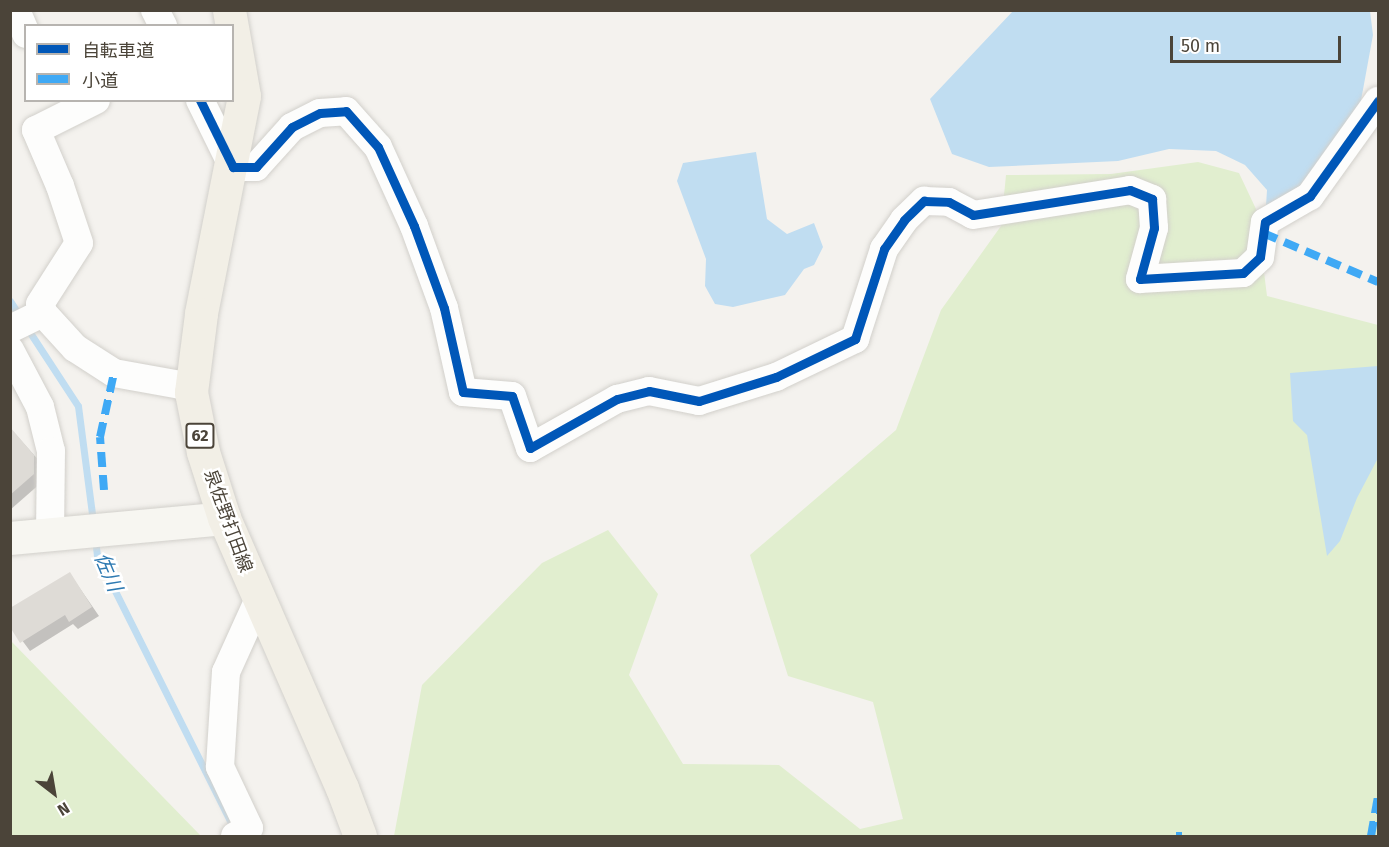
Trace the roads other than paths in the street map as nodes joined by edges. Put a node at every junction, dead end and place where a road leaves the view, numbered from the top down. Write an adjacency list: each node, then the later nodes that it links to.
1 (16, 10): 4 (street)
2 (155, 10): 3 (street)
3 (162, 24)
4 (24, 29)
5 (234, 39): 9 (main road, 泉佐野打田線 / 62)
6 (1378, 101): 9 (street)
7 (92, 102): 10 (street)
8 (201, 102): 9 (street)
9 (233, 167): 11 (main road, 泉佐野打田線 / 62)
10 (22, 327): 11 (street); 13 (street)
11 (192, 387): 12 (main road, 泉佐野打田線 / 62)
12 (224, 518): 13 (street); 15 (main road, 泉佐野打田線 / 62)
13 (60, 535): 14 (street)
14 (10, 538)
15 (258, 601): 16 (street); 17 (main road, 泉佐野打田線 / 62)
16 (242, 832)
17 (360, 837)

